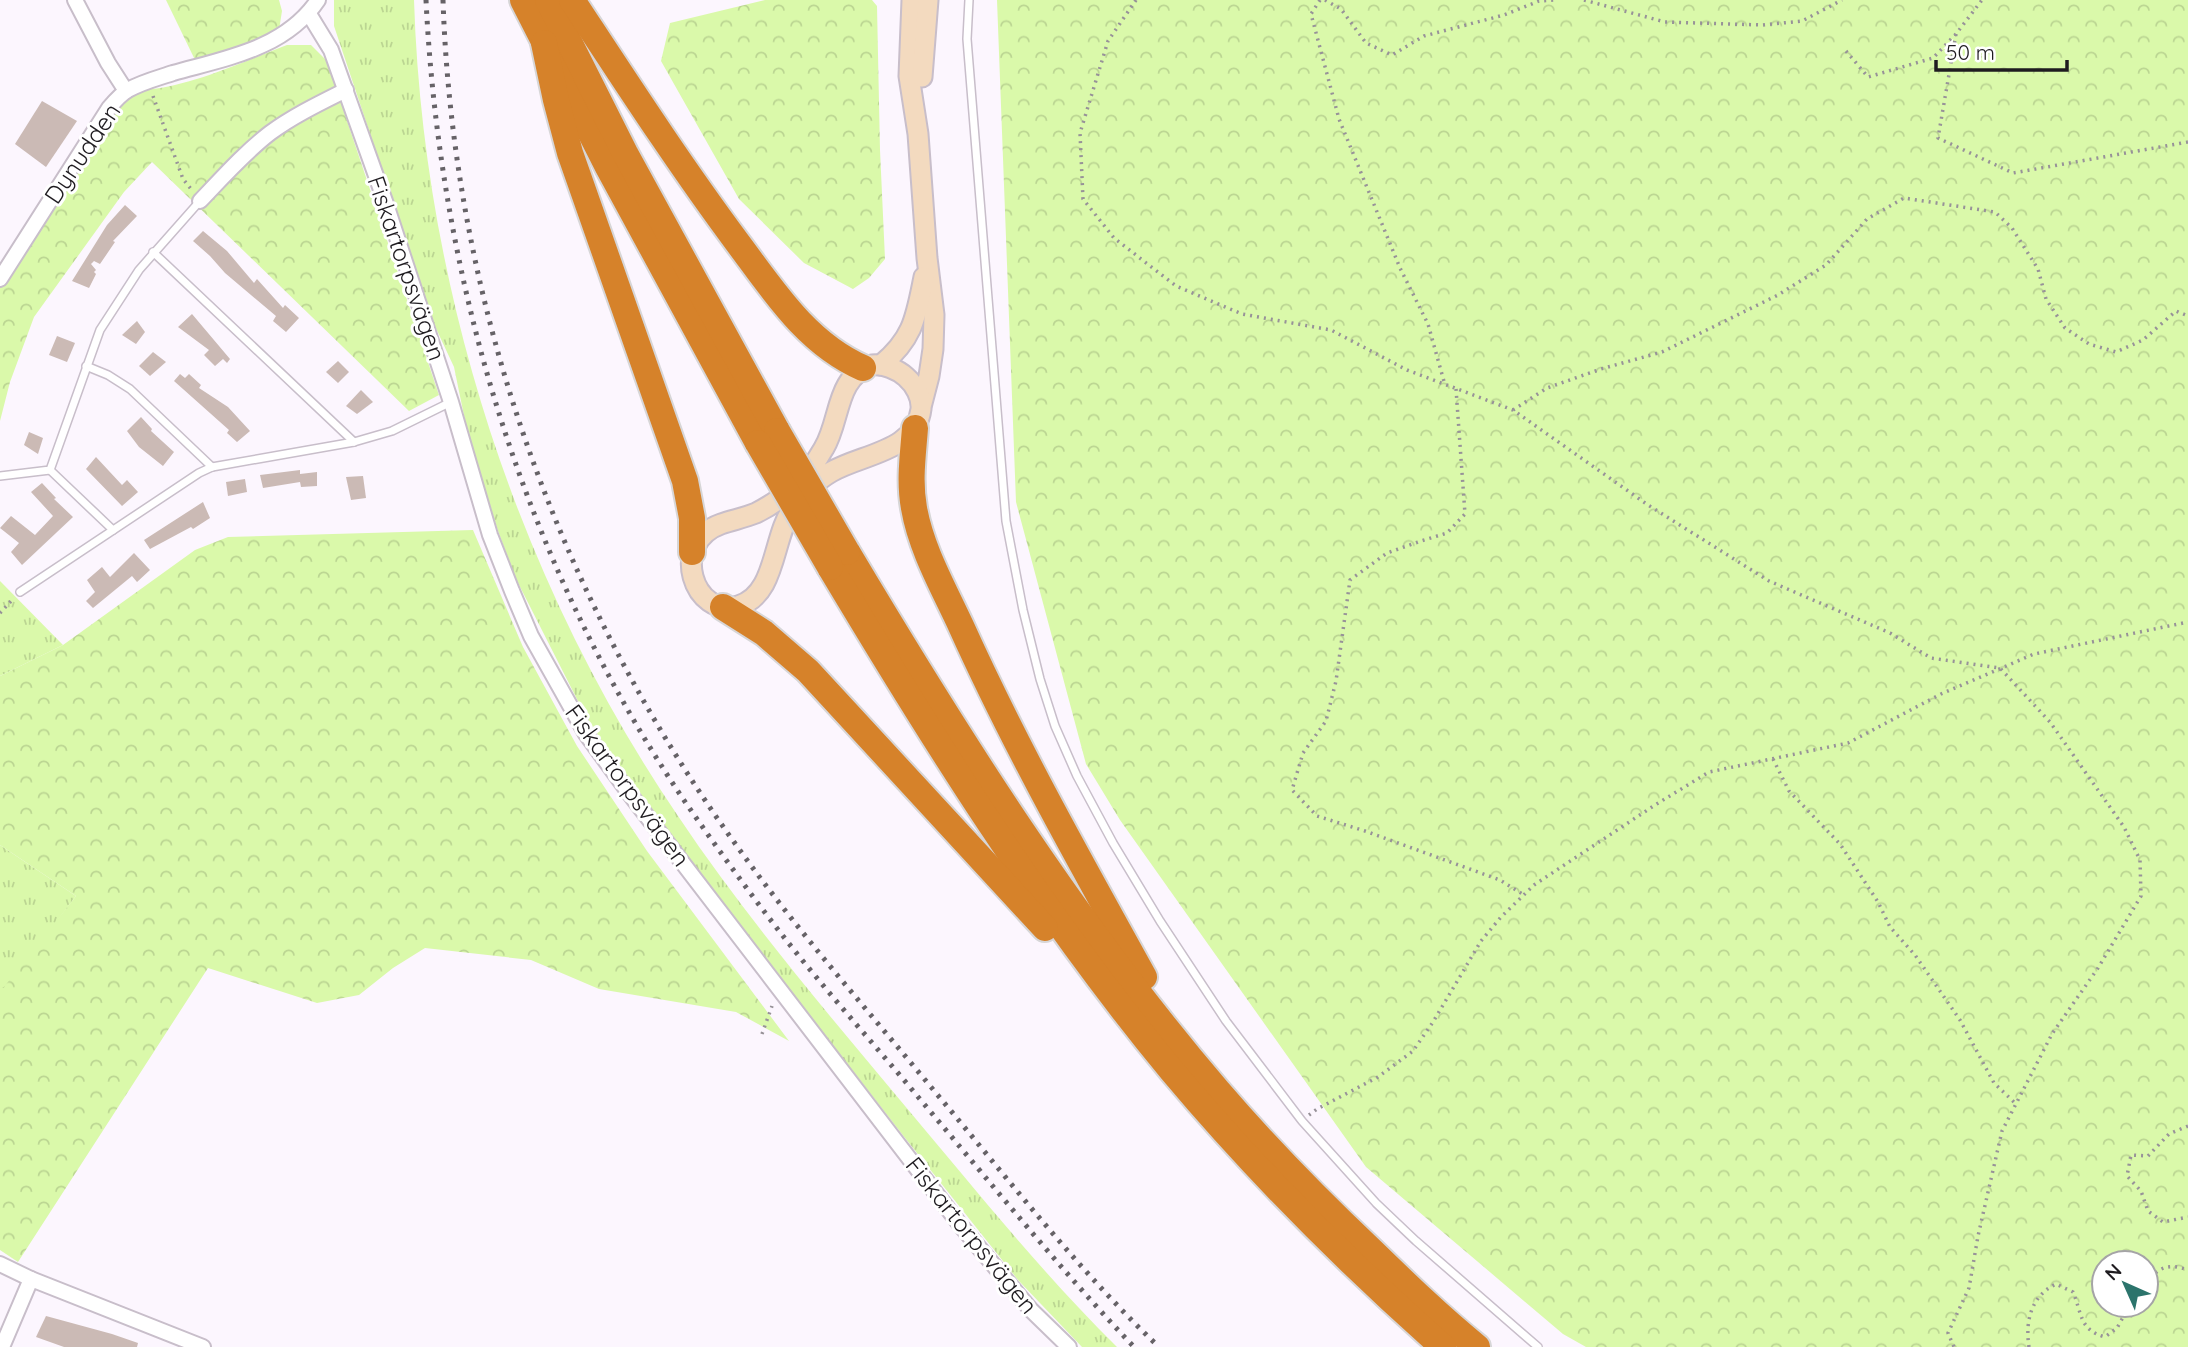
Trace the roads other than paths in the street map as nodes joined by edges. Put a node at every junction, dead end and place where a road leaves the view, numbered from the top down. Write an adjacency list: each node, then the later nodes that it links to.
1 (75, 0): 12 (street)
2 (318, 0): 9 (street, Dynudden)
3 (523, 0): 10 (highway)
4 (548, 0): 22 (highway)
5 (572, 0): 19 (highway)
6 (912, 0): 13 (main road)
7 (928, 0): 13 (main road)
8 (969, 0): 41 (lane)
9 (309, 14): 11 (street, Fiskartorpsvägen); 12 (street, Dynudden)
10 (544, 43): 22 (highway); 28 (highway)
11 (345, 90): 14 (street); 20 (street, Fiskartorpsvägen)
12 (125, 91): 17 (street, Dynudden)
13 (918, 134): 16 (main road)
14 (200, 201): 15 (lane)
15 (153, 252): 18 (lane); 23 (lane)
16 (928, 258): 19 (main road); 21 (main road)
17 (0, 279)
18 (86, 366): 24 (lane); 25 (lane)
19 (872, 367): 21 (main road); 28 (main road)
20 (451, 402): 23 (lane); 38 (street, Fiskartorpsvägen)
21 (918, 415): 31 (main road); 33 (highway)
22 (767, 437): 29 (highway, bridge)
23 (354, 442): 24 (lane)
24 (212, 467): 27 (lane)
25 (50, 470): 26 (lane); 27 (lane)
26 (0, 476)
27 (113, 530): 30 (lane)
28 (692, 552): 31 (main road)
29 (839, 560): 32 (highway); 33 (highway)
30 (20, 592)
31 (723, 607): 32 (highway)
32 (1131, 1020): 39 (highway)
33 (1183, 1049): 40 (highway)
34 (0, 1264): 35 (street)
35 (31, 1279): 36 (street); 37 (street)
36 (2, 1347)
37 (203, 1347)
38 (1069, 1347)
39 (1443, 1347)
40 (1477, 1347)
41 (1538, 1347)

